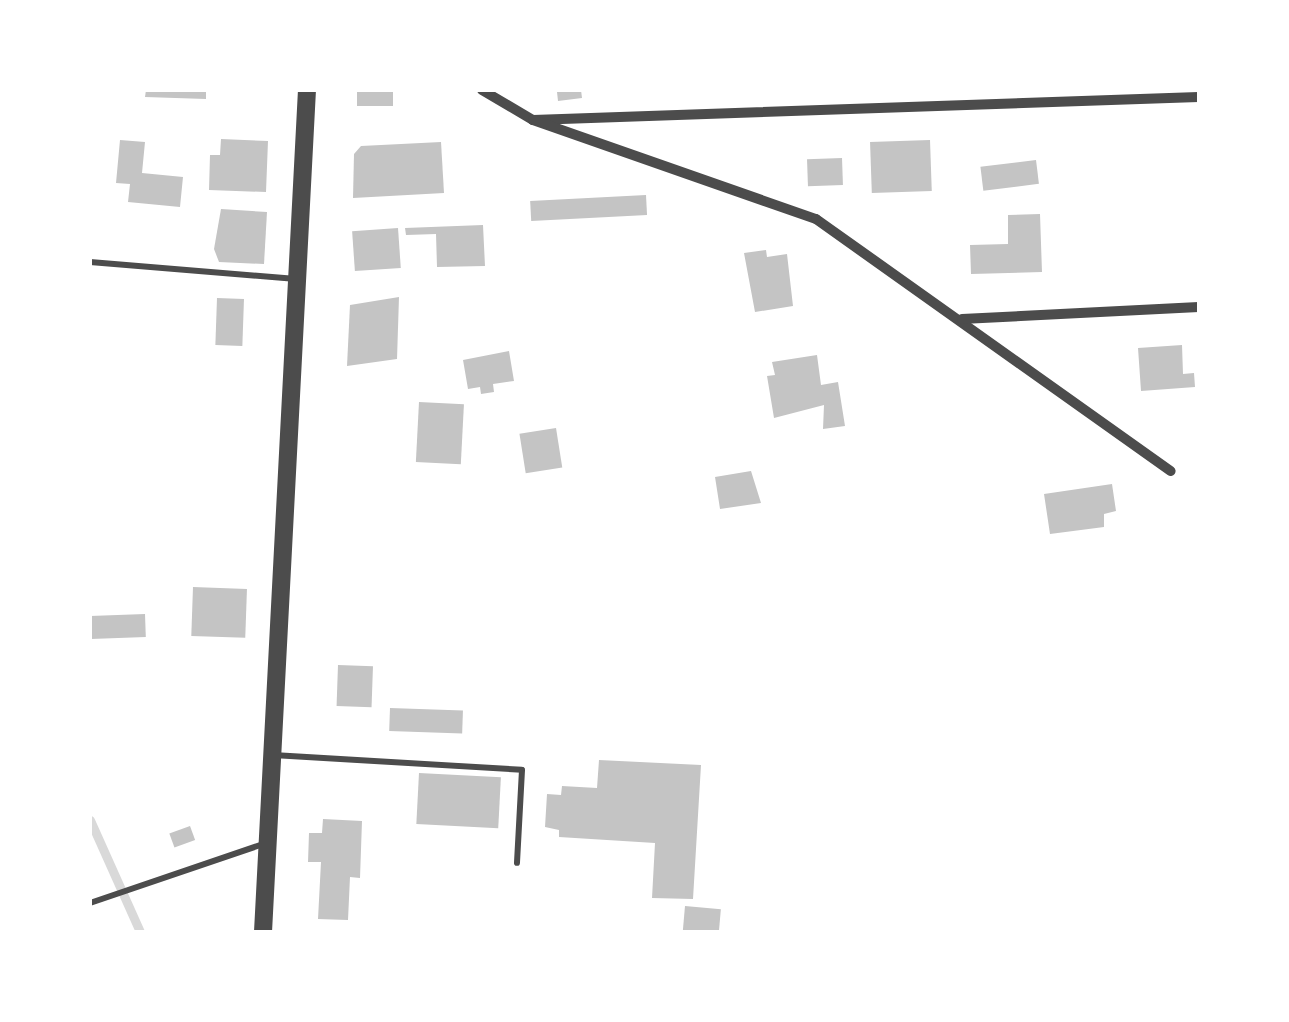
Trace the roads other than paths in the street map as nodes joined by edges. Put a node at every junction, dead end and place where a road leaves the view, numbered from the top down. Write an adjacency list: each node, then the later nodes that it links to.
1 (307, 90): 6 (street)
2 (482, 90): 4 (street)
3 (1199, 97): 4 (street)
4 (533, 120): 8 (street)
5 (90, 262): 6 (lane)
6 (298, 279): 10 (street)
7 (1199, 307): 8 (street)
8 (962, 319): 9 (street)
9 (1171, 471)
10 (272, 755): 11 (street); 12 (lane)
11 (268, 844): 13 (lane); 14 (street)
12 (517, 864)
13 (90, 902)
14 (263, 932)

